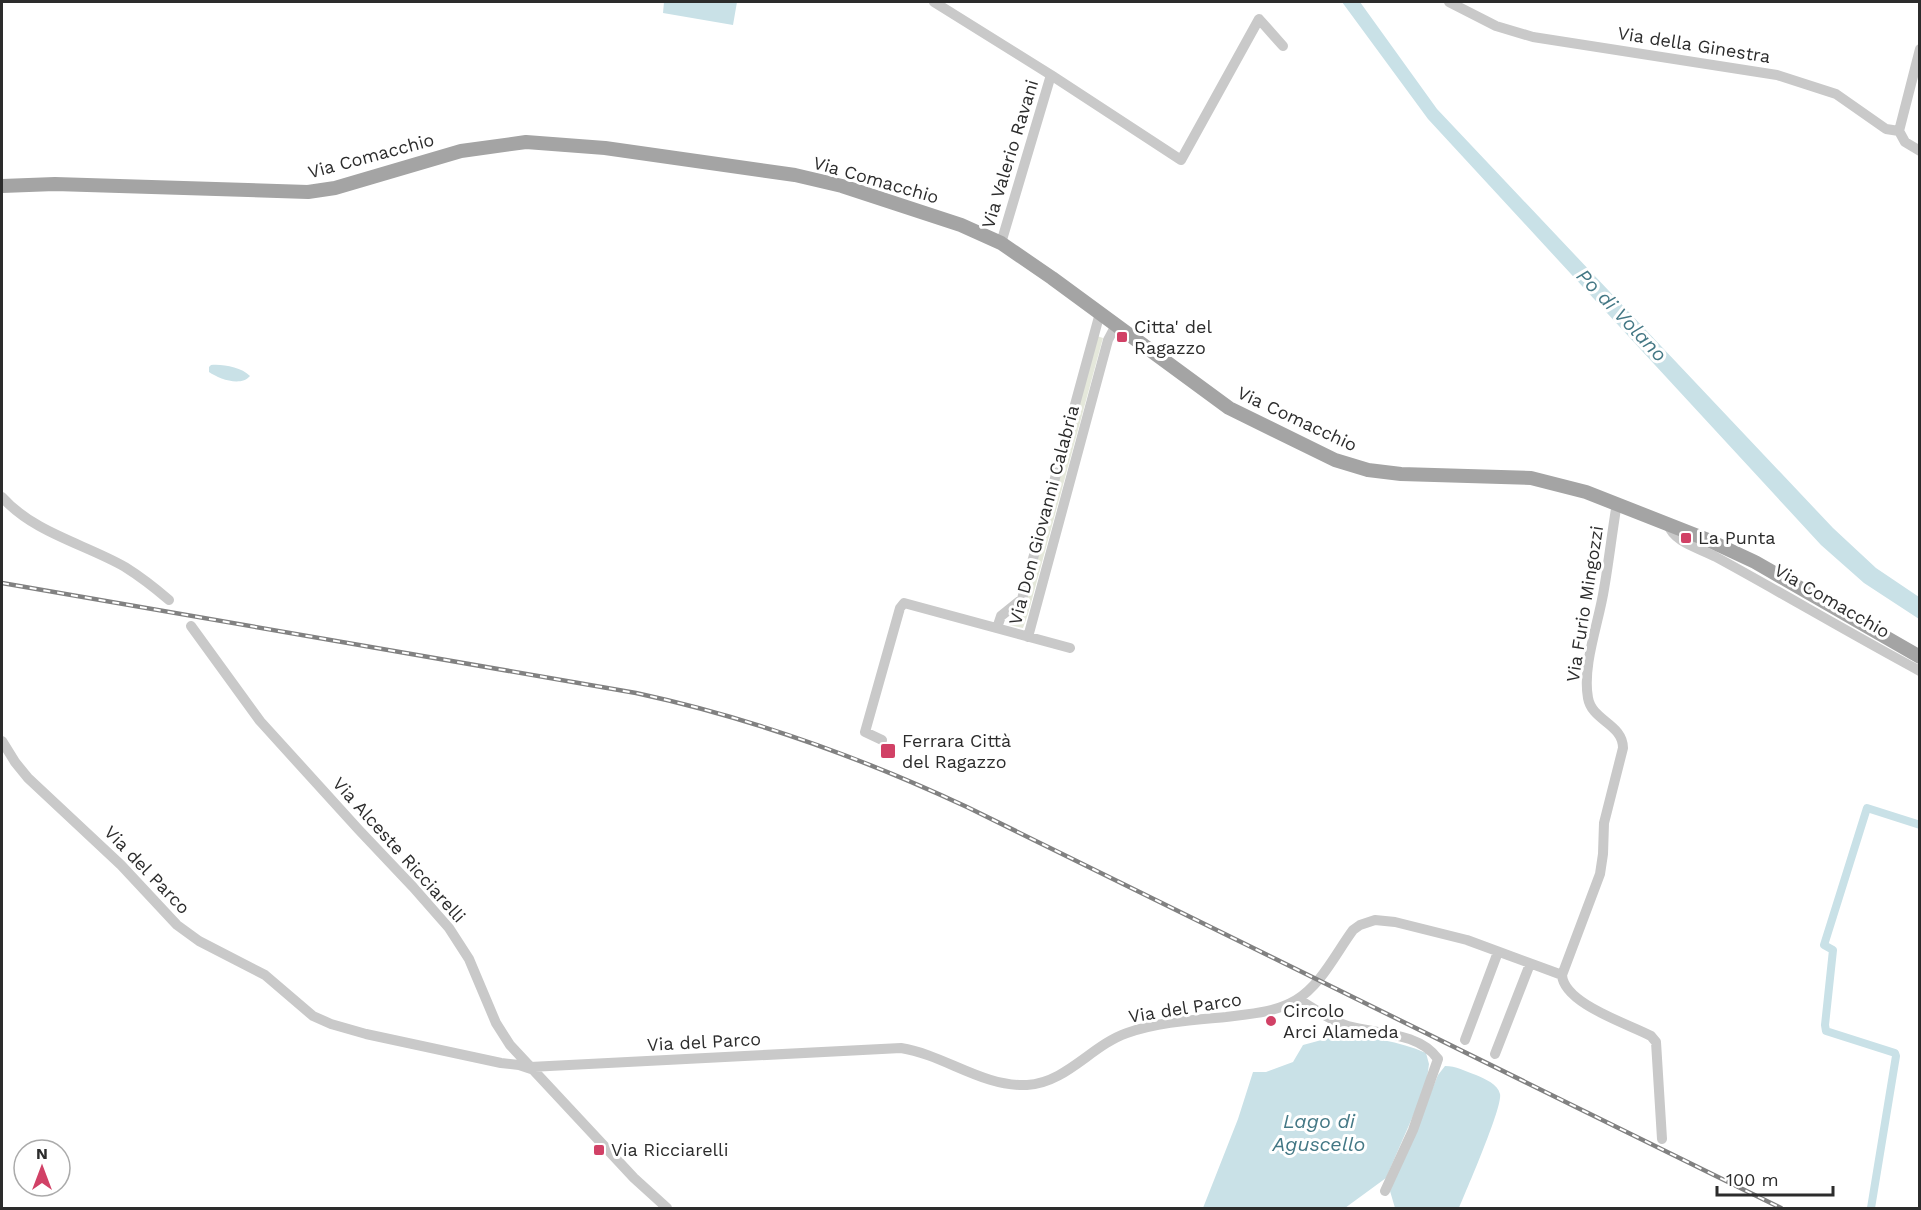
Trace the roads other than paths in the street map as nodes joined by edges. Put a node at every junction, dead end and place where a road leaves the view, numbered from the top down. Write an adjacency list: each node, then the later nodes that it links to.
1 (934, 2): 5 (street, Via Valerio Ravani)
2 (1449, 2): 6 (street, Via della Ginestra)
3 (1283, 46): 5 (street, Via Valerio Ravani)
4 (1920, 49): 6 (street)
5 (1052, 75): 9 (street, Via Valerio Ravani)
6 (1899, 131): 7 (street, Via della Ginestra)
7 (1920, 151)
8 (2, 186): 9 (main road, Via Comacchio)
9 (1001, 243): 10 (main road, Via Comacchio)
10 (1100, 313): 11 (main road, Via Comacchio); 17 (street, Via Don Giovanni Calabria)
11 (1116, 325): 13 (main road, Via Comacchio); 18 (street, Via Don Giovanni Calabria)
12 (2, 497): 15 (street)
13 (1617, 503): 14 (main road, Via Comacchio); 26 (street, Via Furio Mingozzi)
14 (1668, 524): 20 (main road, Via Comacchio); 21 (street, Via Comacchio)
15 (169, 600)
16 (191, 626): 30 (street, Via Alceste Ricciarelli)
17 (997, 628): 18 (street, Via Don Giovanni Calabria); 22 (street)
18 (1028, 637): 19 (street)
19 (1070, 648)
20 (1920, 657)
21 (1920, 671)
22 (882, 740)
23 (2, 741): 31 (street, Via del Parco)
24 (1498, 952): 25 (street, Via del Parco); 27 (street, Via del Parco); 28 (street)
25 (1530, 964): 26 (street, Via del Parco); 29 (street)
26 (1562, 975): 34 (street)
27 (1298, 999): 33 (street, Via del Parco); 35 (street)
28 (1465, 1040)
29 (1496, 1054)
30 (522, 1058): 31 (street, Via del Parco); 32 (street); 33 (street, Via Alceste Ricciarelli)
31 (494, 1061): 32 (street, Via del Parco)
32 (507, 1064): 33 (street, Via del Parco)
33 (532, 1069): 36 (street, Via Alceste Ricciarelli)
34 (1662, 1139)
35 (1385, 1191)
36 (667, 1209)

